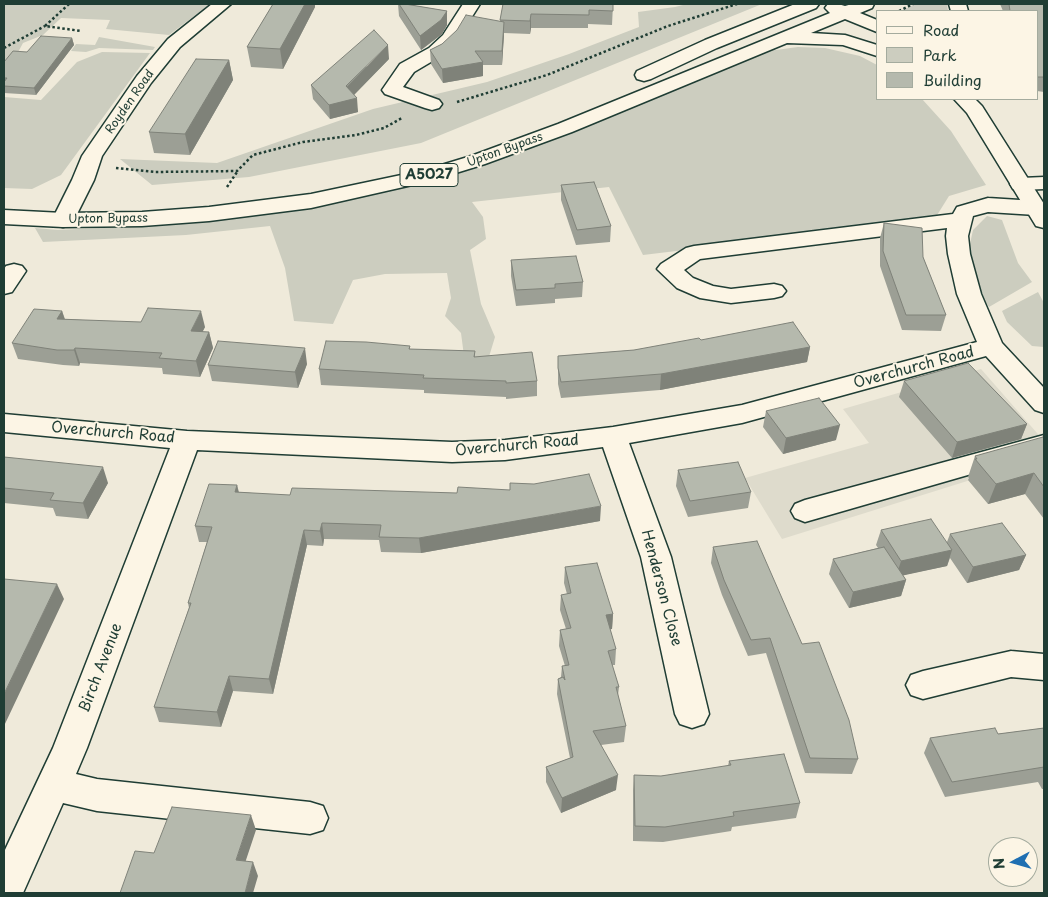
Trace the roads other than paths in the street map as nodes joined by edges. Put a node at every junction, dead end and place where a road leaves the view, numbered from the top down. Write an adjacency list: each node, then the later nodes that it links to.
1 (222, 4): 14 (street, Royden Road)
2 (471, 4): 10 (street)
3 (866, 4): 4 (street, Upton Bypass / A5027)
4 (823, 9): 5 (street); 6 (street); 7 (street, Upton Bypass / A5027); 14 (street, Upton Bypass / A5027)
5 (876, 27)
6 (876, 37)
7 (774, 41): 8 (street); 14 (street, Upton Bypass / A5027)
8 (876, 51)
9 (965, 100): 12 (street)
10 (432, 104)
11 (1044, 183): 12 (street)
12 (1021, 184): 15 (street)
13 (4, 200): 14 (street, Upton Bypass / A5027)
14 (67, 211): 16 (street, Upton Bypass / A5027)
15 (1040, 215): 17 (street)
16 (4, 217)
17 (960, 220): 18 (street); 19 (street)
18 (774, 291)
19 (991, 346): 20 (street); 22 (street, Overchurch Road)
20 (1044, 404)
21 (4, 423): 23 (street, Overchurch Road)
22 (613, 436): 23 (street, Overchurch Road); 28 (street, Henderson Close)
23 (187, 440): 29 (street, Birch Avenue)
24 (1044, 444): 25 (street)
25 (805, 511)
26 (1044, 667): 27 (street)
27 (923, 685)
28 (692, 714)
29 (54, 785): 30 (street); 31 (street, Birch Avenue)
30 (310, 818)
31 (4, 892)

